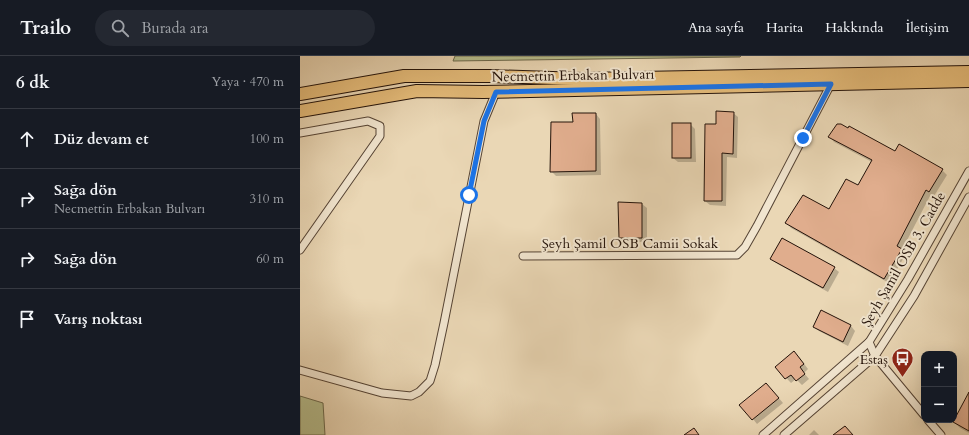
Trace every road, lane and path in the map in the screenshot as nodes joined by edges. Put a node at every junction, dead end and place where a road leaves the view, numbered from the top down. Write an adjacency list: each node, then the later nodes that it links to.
1 (969, 72): 5 (main road, Necmettin Erbakan Bulvarı)
2 (969, 81): 3 (main road, Necmettin Erbakan Bulvarı)
3 (831, 84): 4 (main road, Necmettin Erbakan Bulvarı); 11 (street, Şeyh Şamil OSB Camii Sokak)
4 (496, 92): 6 (main road, Necmettin Erbakan Bulvarı); 14 (street)
5 (300, 94)
6 (300, 111)
7 (300, 134): 10 (street)
8 (969, 171): 12 (street, Şeyh Şamil OSB 3. Cadde)
9 (969, 197): 13 (street)
10 (300, 250)
11 (522, 256)
12 (869, 342): 13 (street); 17 (street, Şeyh Şamil OSB 3. Cadde)
13 (874, 356): 15 (street); 18 (street)
14 (300, 370)
15 (921, 411)
16 (931, 423): 19 (street)
17 (763, 435)
18 (784, 435)
19 (941, 435)

